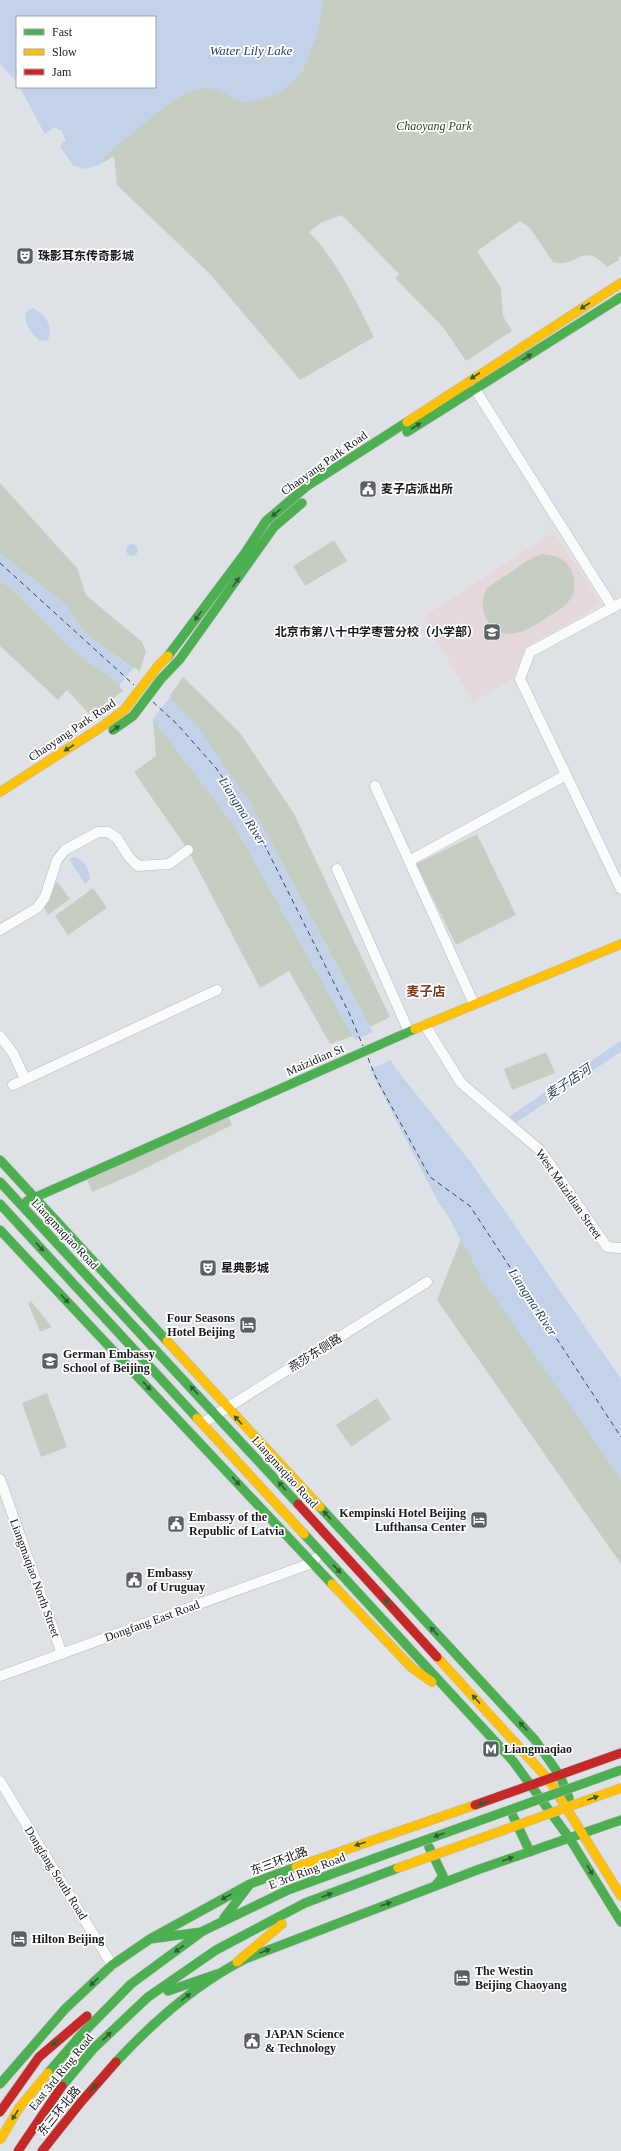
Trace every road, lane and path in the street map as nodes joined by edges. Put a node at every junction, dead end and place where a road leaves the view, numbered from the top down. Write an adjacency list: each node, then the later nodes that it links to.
1 (620, 286): 7 (main road, Chaoyang Park Road, one-way to 7)
2 (621, 298): 3 (main road, Chaoyang Park Road, one-way to 2)
3 (476, 389): 4 (street); 8 (main road, Chaoyang Park Road, one-way to 3)
4 (617, 605): 5 (street)
5 (566, 775): 10 (street); 12 (street)
6 (375, 786): 10 (street)
7 (0, 792)
8 (0, 803)
9 (188, 850): 13 (street)
10 (409, 861): 16 (street)
11 (337, 870): 18 (street)
12 (621, 889)
13 (0, 930)
14 (621, 944): 16 (main road, Maizidian St)
15 (217, 990): 20 (street)
16 (474, 1004): 17 (main road, Maizidian St)
17 (425, 1025): 18 (main road, Maizidian St); 30 (street, West Maizidian Street)
18 (409, 1032): 24 (main road, Maizidian St)
19 (0, 1036): 20 (street)
20 (25, 1079): 21 (street)
21 (13, 1084)
22 (0, 1160): 24 (main road)
23 (0, 1182): 25 (main road, Liangmaqiao Road)
24 (35, 1198): 25 (main road, Maizidian St); 32 (main road)
25 (20, 1204): 26 (main road, Maizidian St); 27 (main road); 33 (main road, Liangmaqiao Road, one-way to 25)
26 (1, 1206): 27 (main road)
27 (14, 1219): 28 (main road); 34 (main road, one-way to 34)
28 (0, 1225)
29 (0, 1230): 37 (main road, one-way to 37)
30 (621, 1248)
31 (427, 1282): 32 (street, 燕莎东侧路)
32 (228, 1408): 33 (street, 燕莎东侧路); 44 (main road, one-way to 32)
33 (217, 1415): 34 (street, 燕莎东侧路); 45 (main road, Liangmaqiao Road, one-way to 33)
34 (203, 1423): 36 (main road)
35 (0, 1479): 38 (street, Liangmaqiao North Street)
36 (322, 1553): 37 (street, Dongfang East Road); 40 (main road, one-way to 40)
37 (312, 1563): 38 (street, Dongfang East Road); 40 (main road)
38 (62, 1654): 39 (street, Dongfang East Road)
39 (0, 1676)
40 (457, 1700): 47 (main road)
41 (621, 1753): 44 (main road, 东三环北路)
42 (621, 1765): 48 (main road)
43 (621, 1770): 61 (main road, E 3rd Ring Road, one-way to 61, bridge)
44 (560, 1776): 45 (main road, 东三环北路); 48 (main road)
45 (549, 1780): 47 (main road, 东三环北路); 48 (main road, Liangmaqiao Road)
46 (0, 1781): 66 (street, Dongfang South Road)
47 (533, 1786): 50 (main road); 51 (main road, 东三环北路)
48 (560, 1788): 50 (main road); 54 (main road)
49 (621, 1788): 60 (main road, one-way to 49, bridge)
50 (541, 1795): 55 (main road)
51 (504, 1796): 53 (main road, 东三环北路, one-way to 53); 56 (main road)
52 (621, 1820): 54 (main road, 东三环北路)
53 (407, 1829): 57 (main road, 东三环北路, one-way to 57); 58 (main road)
54 (584, 1832): 55 (main road, 东三环北路); 59 (main road)
55 (570, 1837): 56 (main road, 东三环北路); 62 (main road, one-way to 62)
56 (530, 1852): 58 (main road, 东三环北路, one-way to 56)
57 (250, 1884): 61 (main road); 64 (main road, 东三环北路, one-way to 64)
58 (435, 1886): 65 (main road, 东三环北路, one-way to 58)
59 (621, 1896)
60 (305, 1903): 65 (main road); 69 (main road)
61 (222, 1921): 63 (main road, E 3rd Ring Road)
62 (621, 1922)
63 (203, 1931): 64 (main road); 68 (main road, E 3rd Ring Road, one-way to 68)
64 (150, 1939): 66 (main road, 东三环北路)
65 (236, 1962): 67 (main road, 东三环北路)
66 (112, 1965): 71 (main road, 东三环北路, one-way to 71)
67 (217, 1974): 69 (main road); 77 (main road, 东三环北路, one-way to 67)
68 (131, 1984): 70 (main road, E 3rd Ring Road); 72 (main road, one-way to 72)
69 (148, 1997): 75 (main road, East 3rd Ring Road, one-way to 69, bridge)
70 (48, 2073): 74 (main road, East 3rd Ring Road, one-way to 74, bridge)
71 (0, 2084)
72 (0, 2112)
73 (0, 2136): 76 (main road)
74 (0, 2140)
75 (18, 2151)
76 (25, 2151)
77 (42, 2151)

